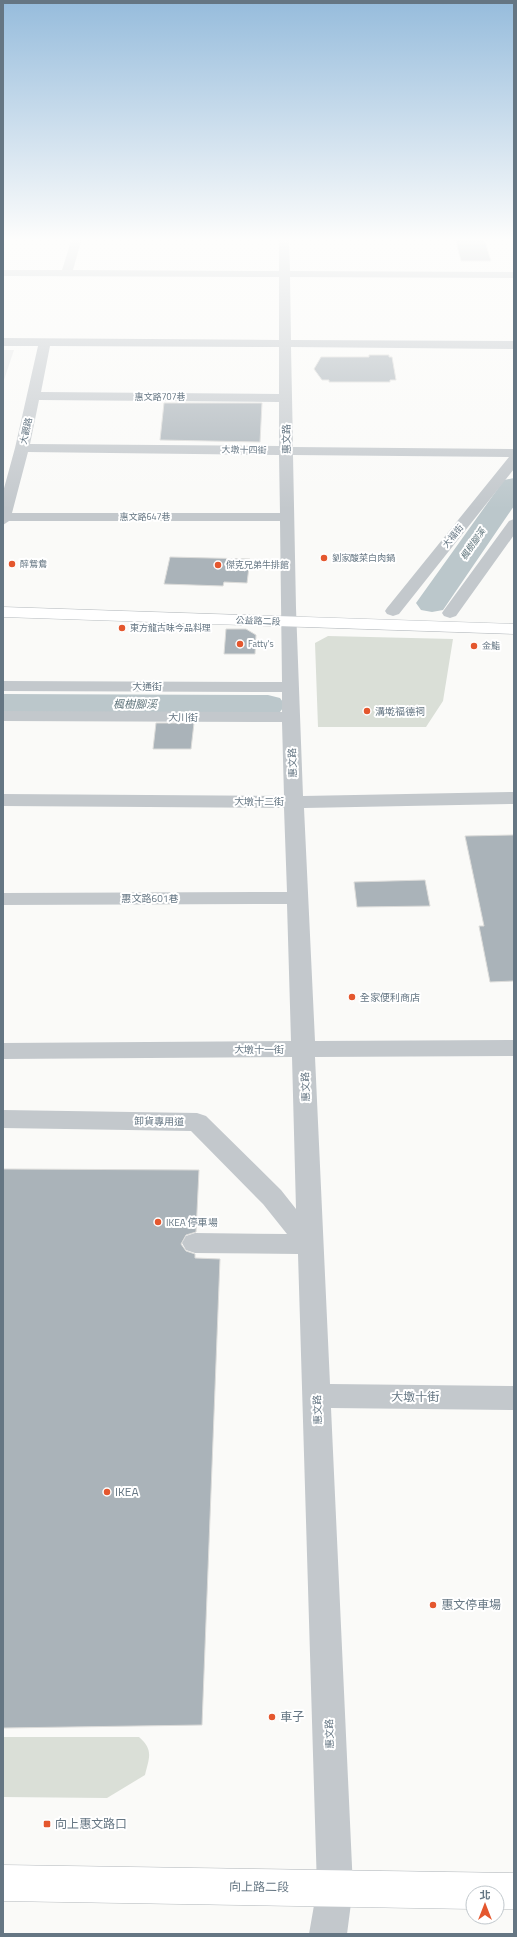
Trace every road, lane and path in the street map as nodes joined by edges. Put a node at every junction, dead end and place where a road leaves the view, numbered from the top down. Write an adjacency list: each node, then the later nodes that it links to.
1 (286, 328): 4 (street, 惠文路)
2 (3, 342): 3 (street)
3 (45, 342): 4 (street); 6 (street, 大觀路)
4 (286, 344): 5 (street); 7 (street, 惠文路)
5 (514, 345)
6 (34, 396): 7 (street, 惠文路707巷); 8 (street, 大觀路)
7 (286, 398): 9 (street, 惠文路)
8 (22, 448): 9 (street, 大墩十四街); 13 (street, 大觀路)
9 (286, 451): 10 (street, 大墩十四街); 12 (street, 惠文路)
10 (514, 453)
11 (514, 460): 16 (street, 大福街)
12 (287, 517): 13 (street, 惠文路647巷); 19 (street, 惠文路)
13 (3, 519)
14 (514, 524): 18 (street)
15 (3, 599): 19 (main road, 公益路二段)
16 (393, 611): 18 (main road, 公益路二段); 19 (main road, 公益路二段)
17 (3, 612): 19 (main road, 公益路二段)
18 (450, 613): 20 (main road, 公益路二段)
19 (288, 615): 21 (main road, 公益路二段); 23 (street, 惠文路)
20 (514, 615)
21 (514, 629)
22 (3, 686): 23 (street, 大通街)
23 (290, 687): 25 (street, 惠文路)
24 (3, 716): 25 (street, 大川街)
25 (291, 717): 28 (street, 惠文路)
26 (514, 798): 28 (street, 大墩十二街)
27 (3, 800): 28 (street, 大墩十二街)
28 (294, 802): 29 (street, 惠文路)
29 (297, 898): 30 (street, 惠文路601巷); 32 (street, 惠文路)
30 (3, 899)
31 (514, 1048): 32 (street, 大墩十一街)
32 (303, 1049): 33 (street, 大墩十一街); 36 (street, 惠文路)
33 (3, 1051)
34 (3, 1119): 36 (street, 卸貨專用道)
35 (195, 1243): 36 (street)
36 (311, 1244): 37 (street, 惠文路)
37 (316, 1396): 38 (street, 大墩十街); 40 (street, 惠文路)
38 (514, 1398)
39 (3, 1883): 40 (main road, 向上路二段)
40 (335, 1888): 41 (main road, 向上路二段); 42 (street, 惠文路)
41 (514, 1891)
42 (328, 1934)

